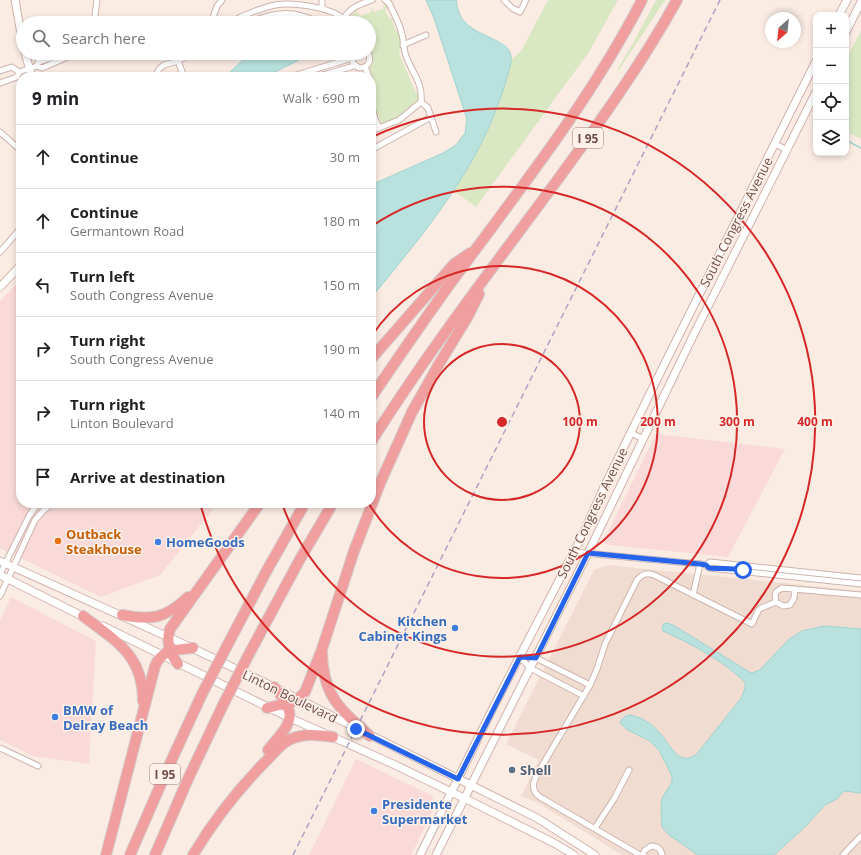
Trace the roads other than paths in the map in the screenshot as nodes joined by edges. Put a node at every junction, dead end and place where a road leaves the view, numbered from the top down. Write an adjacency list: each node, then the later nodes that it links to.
1 (15, 0): 15 (main road)
2 (97, 0): 16 (street)
3 (222, 0): 17 (street)
4 (322, 0): 13 (street)
5 (372, 0): 22 (street)
6 (385, 0): 25 (street)
7 (504, 0): 8 (street)
8 (526, 0)
9 (642, 0): 61 (highway, I 95)
10 (677, 0): 64 (highway, I 95)
11 (847, 0): 14 (main road)
12 (861, 2): 23 (main road)
13 (322, 8): 18 (street); 21 (street)
14 (841, 12)
15 (18, 16)
16 (95, 16)
17 (213, 16)
18 (242, 16)
19 (273, 16): 20 (street)
20 (304, 16)
21 (338, 16)
22 (348, 16)
23 (849, 26)
24 (426, 35): 25 (street)
25 (403, 45): 49 (street)
26 (27, 60): 37 (main road)
27 (44, 60): 33 (street)
28 (61, 60): 33 (street)
29 (339, 60): 43 (street)
30 (353, 60): 34 (street)
31 (370, 60): 35 (street)
32 (178, 61): 41 (street); 42 (street)
33 (37, 66): 37 (street)
34 (354, 66): 35 (street); 44 (street)
35 (365, 67): 45 (street)
36 (813, 67): 56 (main road, South Congress Avenue)
37 (29, 68): 39 (street); 40 (main road)
38 (0, 71): 39 (street)
39 (19, 72)
40 (30, 72)
41 (158, 72)
42 (182, 72)
43 (304, 72)
44 (333, 72)
45 (367, 72)
46 (16, 77): 47 (street)
47 (0, 83)
48 (813, 98): 59 (main road, South Congress Avenue)
49 (421, 102): 50 (street); 52 (street)
50 (431, 117): 55 (street); 58 (street)
51 (376, 124): 52 (street)
52 (379, 128): 53 (street)
53 (376, 129)
54 (0, 132): 57 (street)
55 (436, 132)
56 (775, 144): 59 (street); 68 (main road, South Congress Avenue)
57 (16, 146)
58 (376, 147)
59 (787, 150): 70 (main road, South Congress Avenue)
60 (16, 234): 62 (street)
61 (477, 248): 66 (highway); 67 (highway, I 95)
62 (0, 252)
63 (16, 270): 65 (main road)
64 (489, 272): 69 (highway, I 95); 71 (highway)
65 (0, 287)
66 (376, 353)
67 (376, 391)
68 (631, 433): 70 (street); 78 (main road, South Congress Avenue)
69 (376, 434)
70 (642, 438): 79 (main road, South Congress Avenue)
71 (376, 494)
72 (34, 508): 80 (street)
73 (47, 508): 84 (street)
74 (256, 508): 90 (highway)
75 (303, 508): 127 (highway, I 95, bridge)
76 (330, 508): 128 (highway, I 95, bridge)
77 (370, 508): 100 (highway)
78 (573, 552): 79 (street); 102 (main road, South Congress Avenue)
79 (588, 553): 81 (street); 103 (main road, South Congress Avenue)
80 (3, 562): 84 (main road, Linton Boulevard); 86 (street)
81 (700, 564): 82 (street); 92 (street)
82 (706, 565): 83 (street); 85 (street)
83 (747, 566): 85 (street); 87 (street)
84 (14, 567): 88 (street); 97 (main road, Linton Boulevard)
85 (723, 570): 89 (street)
86 (0, 575): 88 (main road)
87 (861, 578)
88 (8, 579): 93 (street); 96 (main road)
89 (861, 583)
90 (202, 585): 97 (highway); 98 (highway)
91 (795, 588): 94 (street); 95 (street); 95 (street)
92 (693, 595): 95 (street); 106 (street)
93 (0, 596)
94 (861, 596)
95 (776, 602)
96 (83, 616): 101 (main road); 112 (highway)
97 (122, 616): 98 (main road, Linton Boulevard)
98 (168, 636): 99 (main road, Linton Boulevard); 101 (highway)
99 (193, 648): 101 (highway); 107 (main road, Linton Boulevard)
100 (322, 649): 109 (highway); 114 (highway)
101 (166, 654): 104 (highway); 112 (highway)
102 (520, 657): 103 (street); 105 (street); 120 (main road, South Congress Avenue)
103 (536, 658): 105 (main road, South Congress Avenue); 106 (street)
104 (178, 664): 111 (main road, Linton Boulevard)
105 (530, 668): 108 (street); 121 (main road, South Congress Avenue)
106 (590, 685): 108 (street)
107 (274, 687): 109 (main road, Linton Boulevard); 110 (highway)
108 (584, 696): 124 (street)
109 (298, 699): 110 (highway); 114 (main road, Linton Boulevard)
110 (288, 704): 111 (highway); 113 (highway)
111 (267, 708): 113 (main road, Linton Boulevard)
112 (143, 712): 126 (highway)
113 (290, 718): 115 (main road, Linton Boulevard); 119 (highway)
114 (370, 736): 120 (main road, Linton Boulevard)
115 (333, 737): 119 (highway); 122 (main road, Linton Boulevard)
116 (0, 748): 117 (street)
117 (38, 766)
118 (629, 770): 124 (street)
119 (250, 777): 129 (highway)
120 (458, 779): 121 (main road, Linton Boulevard); 122 (main road, South Congress Avenue)
121 (472, 785): 123 (main road, South Congress Avenue); 133 (main road, Linton Boulevard)
122 (451, 792): 123 (main road, Linton Boulevard); 130 (main road, South Congress Avenue)
123 (465, 798): 131 (main road, South Congress Avenue); 132 (main road, Linton Boulevard)
124 (595, 828): 134 (street)
125 (861, 836): 136 (street)
126 (106, 855)
127 (130, 855)
128 (155, 855)
129 (193, 855)
130 (420, 855)
131 (436, 855)
132 (574, 855)
133 (595, 855)
134 (642, 855): 135 (street)
135 (662, 855)
136 (843, 855)

